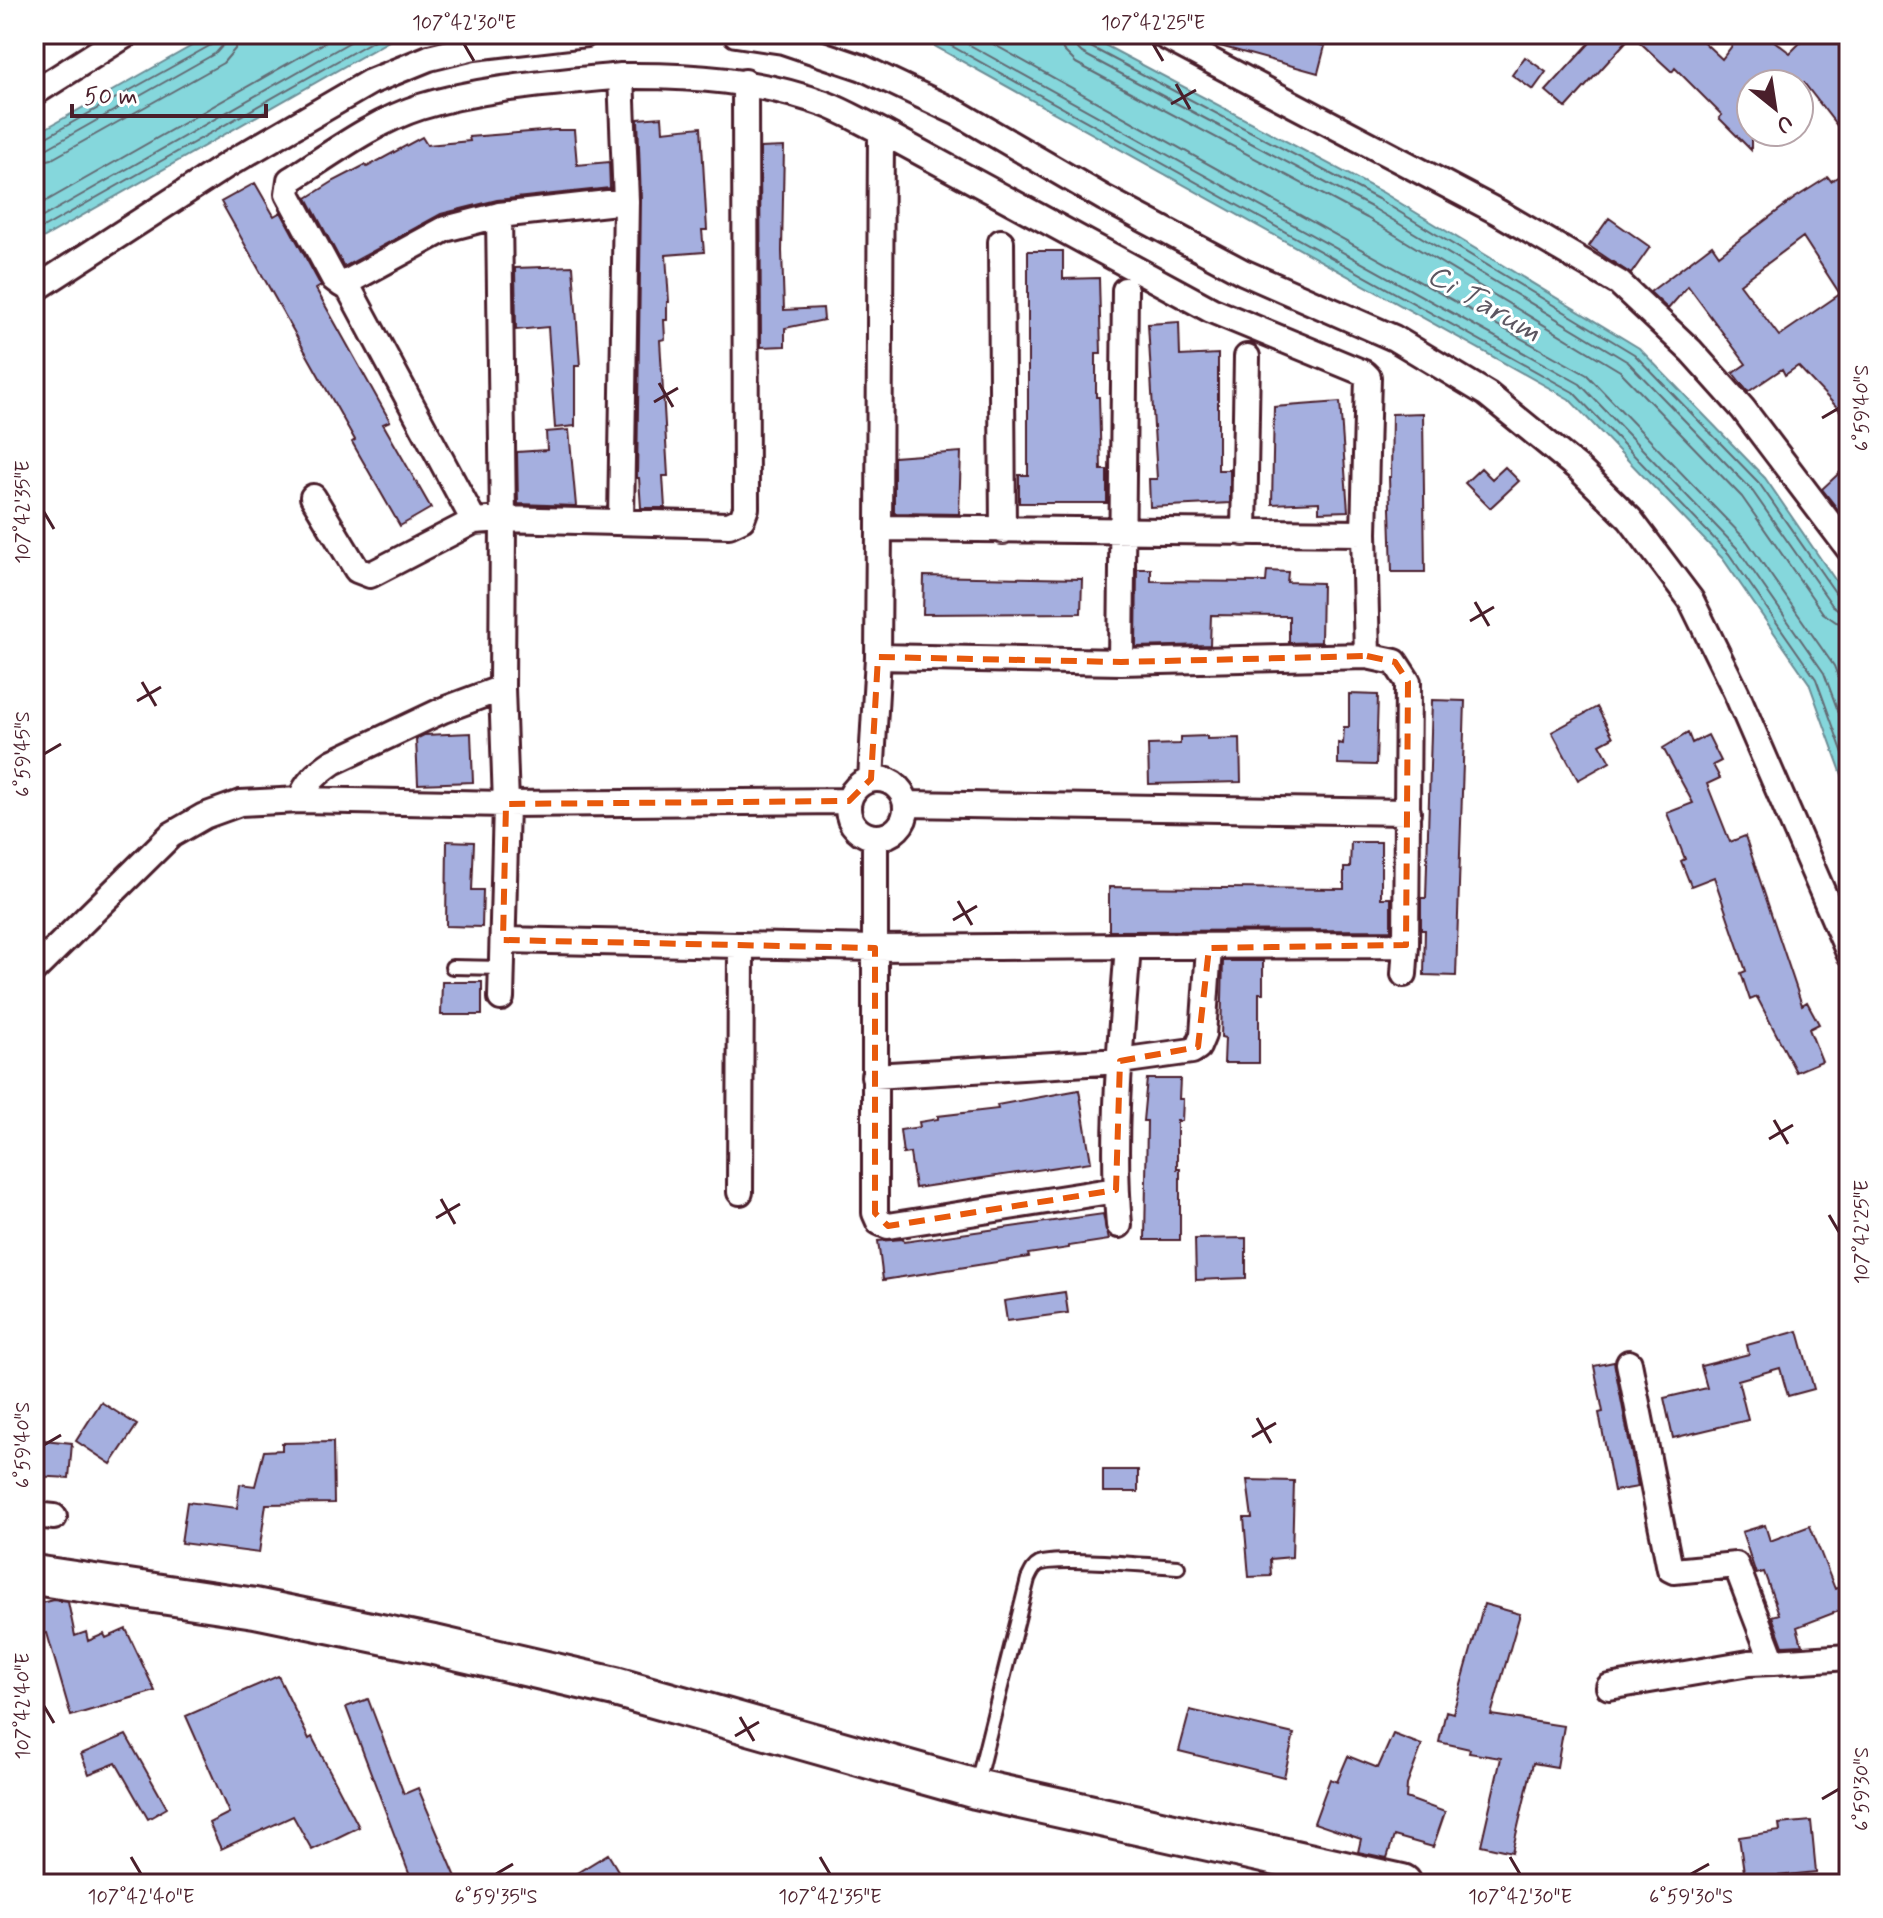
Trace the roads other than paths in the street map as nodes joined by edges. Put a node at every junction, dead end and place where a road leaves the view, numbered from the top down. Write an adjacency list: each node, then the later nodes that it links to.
1 (127, 34): 7 (street)
2 (586, 34): 13 (street)
3 (736, 34): 44 (street)
4 (1160, 34): 20 (street)
5 (621, 76): 6 (street); 9 (street); 12 (street)
6 (745, 82): 8 (street); 19 (street)
7 (34, 93)
8 (881, 131): 21 (street); 25 (street)
9 (626, 201): 10 (street); 19 (street)
10 (499, 215): 12 (street); 17 (street)
11 (1001, 242): 22 (street)
12 (346, 283): 18 (street)
13 (34, 290)
14 (1125, 290): 23 (street)
15 (1247, 357): 24 (street)
16 (313, 497): 18 (street)
17 (503, 519): 18 (street); 19 (street); 30 (street)
18 (474, 521)
19 (621, 521)
20 (1841, 522): 26 (street)
21 (879, 528): 22 (street); 28 (street)
22 (1003, 531): 23 (street)
23 (1123, 532): 24 (street); 29 (street)
24 (1244, 533): 25 (street)
25 (1364, 533): 27 (street)
26 (1849, 549)
27 (1367, 656): 29 (street); 36 (street)
28 (878, 657): 29 (street); 31 (street)
29 (1121, 662)
30 (502, 688): 32 (street); 34 (street)
31 (871, 780): 33 (street); 35 (street)
32 (300, 800): 34 (street); 47 (street)
33 (849, 801): 34 (street); 37 (street)
34 (506, 804): 38 (street)
35 (906, 804): 36 (street); 37 (street)
36 (1408, 812): 40 (street)
37 (875, 837): 42 (street)
38 (503, 940): 39 (street); 46 (street)
39 (741, 945): 42 (street); 53 (street)
40 (1406, 945): 43 (street); 48 (street)
41 (1128, 946): 42 (street); 43 (street); 50 (street)
42 (875, 948): 51 (street)
43 (1209, 948): 50 (street)
44 (1849, 953)
45 (452, 967): 46 (lane)
46 (502, 968): 49 (street)
47 (34, 970)
48 (1404, 974)
49 (501, 998)
50 (1120, 1061): 51 (street); 52 (street)
51 (874, 1076): 52 (street)
52 (1116, 1190): 54 (street)
53 (740, 1192)
54 (1119, 1225)
55 (1629, 1363): 59 (street)
56 (1178, 1567): 61 (lane)
57 (34, 1575): 61 (main road)
58 (1849, 1657): 59 (street)
59 (1773, 1662): 60 (street)
60 (1609, 1687)
61 (976, 1789): 62 (main road)
62 (1402, 1884)

